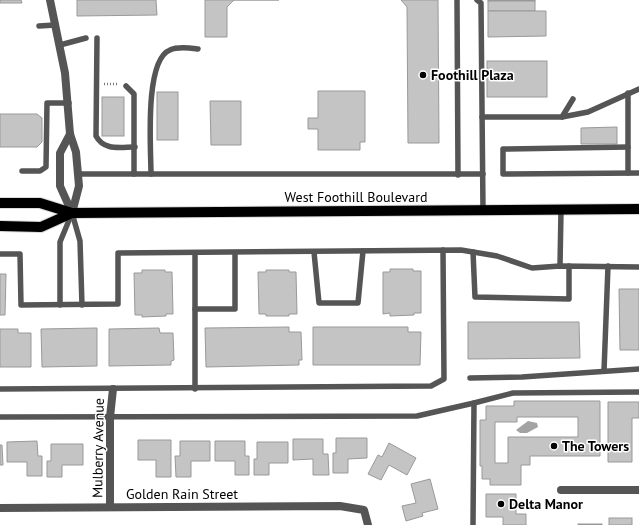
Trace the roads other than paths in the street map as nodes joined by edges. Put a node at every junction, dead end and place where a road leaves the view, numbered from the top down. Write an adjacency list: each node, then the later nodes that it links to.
1 (50, 0): 4 (street)
2 (457, 0): 27 (lane)
3 (477, 0): 15 (lane)
4 (55, 25): 5 (lane); 8 (street)
5 (39, 26)
6 (86, 38): 8 (lane)
7 (97, 38): 18 (lane)
8 (60, 45): 14 (street)
9 (198, 49): 25 (lane)
10 (126, 86): 18 (lane)
11 (639, 89): 12 (lane)
12 (628, 93): 16 (lane); 19 (lane)
13 (573, 99): 16 (lane)
14 (69, 103): 17 (street); 20 (lane)
15 (482, 117): 16 (lane); 26 (lane)
16 (562, 117)
17 (70, 134): 23 (street); 32 (street)
18 (135, 147): 24 (lane)
19 (628, 147): 21 (lane); 21 (lane)
20 (22, 171)
21 (628, 173): 22 (lane)
22 (639, 173)
23 (79, 174): 24 (lane, West Foothill Boulevard); 32 (street)
24 (134, 174): 25 (lane, West Foothill Boulevard)
25 (151, 174): 27 (lane, West Foothill Boulevard)
26 (482, 174): 27 (lane, West Foothill Boulevard); 30 (lane)
27 (458, 175)
28 (0, 203): 32 (main road, West Foothill Boulevard)
29 (639, 209): 31 (main road, West Foothill Boulevard)
30 (483, 211): 31 (main road, West Foothill Boulevard); 32 (main road, West Foothill Boulevard)
31 (561, 211): 41 (lane)
32 (72, 213): 33 (main road, West Foothill Boulevard); 45 (lane); 46 (lane)
33 (0, 226)
34 (443, 250): 35 (lane); 37 (lane); 53 (lane)
35 (363, 251): 36 (lane); 36 (lane)
36 (314, 252): 38 (lane)
37 (473, 252): 41 (lane); 42 (lane)
38 (235, 253): 40 (lane); 47 (lane)
39 (0, 254): 45 (lane)
40 (195, 254): 46 (lane); 47 (lane)
41 (560, 266): 42 (lane)
42 (569, 266): 43 (lane)
43 (608, 266): 44 (lane); 49 (lane)
44 (639, 267)
45 (60, 305): 46 (lane)
46 (82, 305)
47 (195, 309): 53 (lane)
48 (639, 369): 49 (lane)
49 (604, 371): 50 (lane)
50 (470, 378)
51 (0, 389): 52 (lane)
52 (113, 389): 53 (lane); 57 (street, Mulberry Avenue)
53 (194, 389)
54 (639, 392): 55 (lane)
55 (474, 403): 57 (lane); 63 (lane)
56 (0, 417): 57 (lane)
57 (110, 417): 60 (street, Mulberry Avenue)
58 (561, 490): 59 (street)
59 (639, 490)
60 (110, 507): 61 (street, Golden Rain Street); 62 (street, Golden Rain Street)
61 (0, 508)
62 (368, 525)
63 (473, 525)

